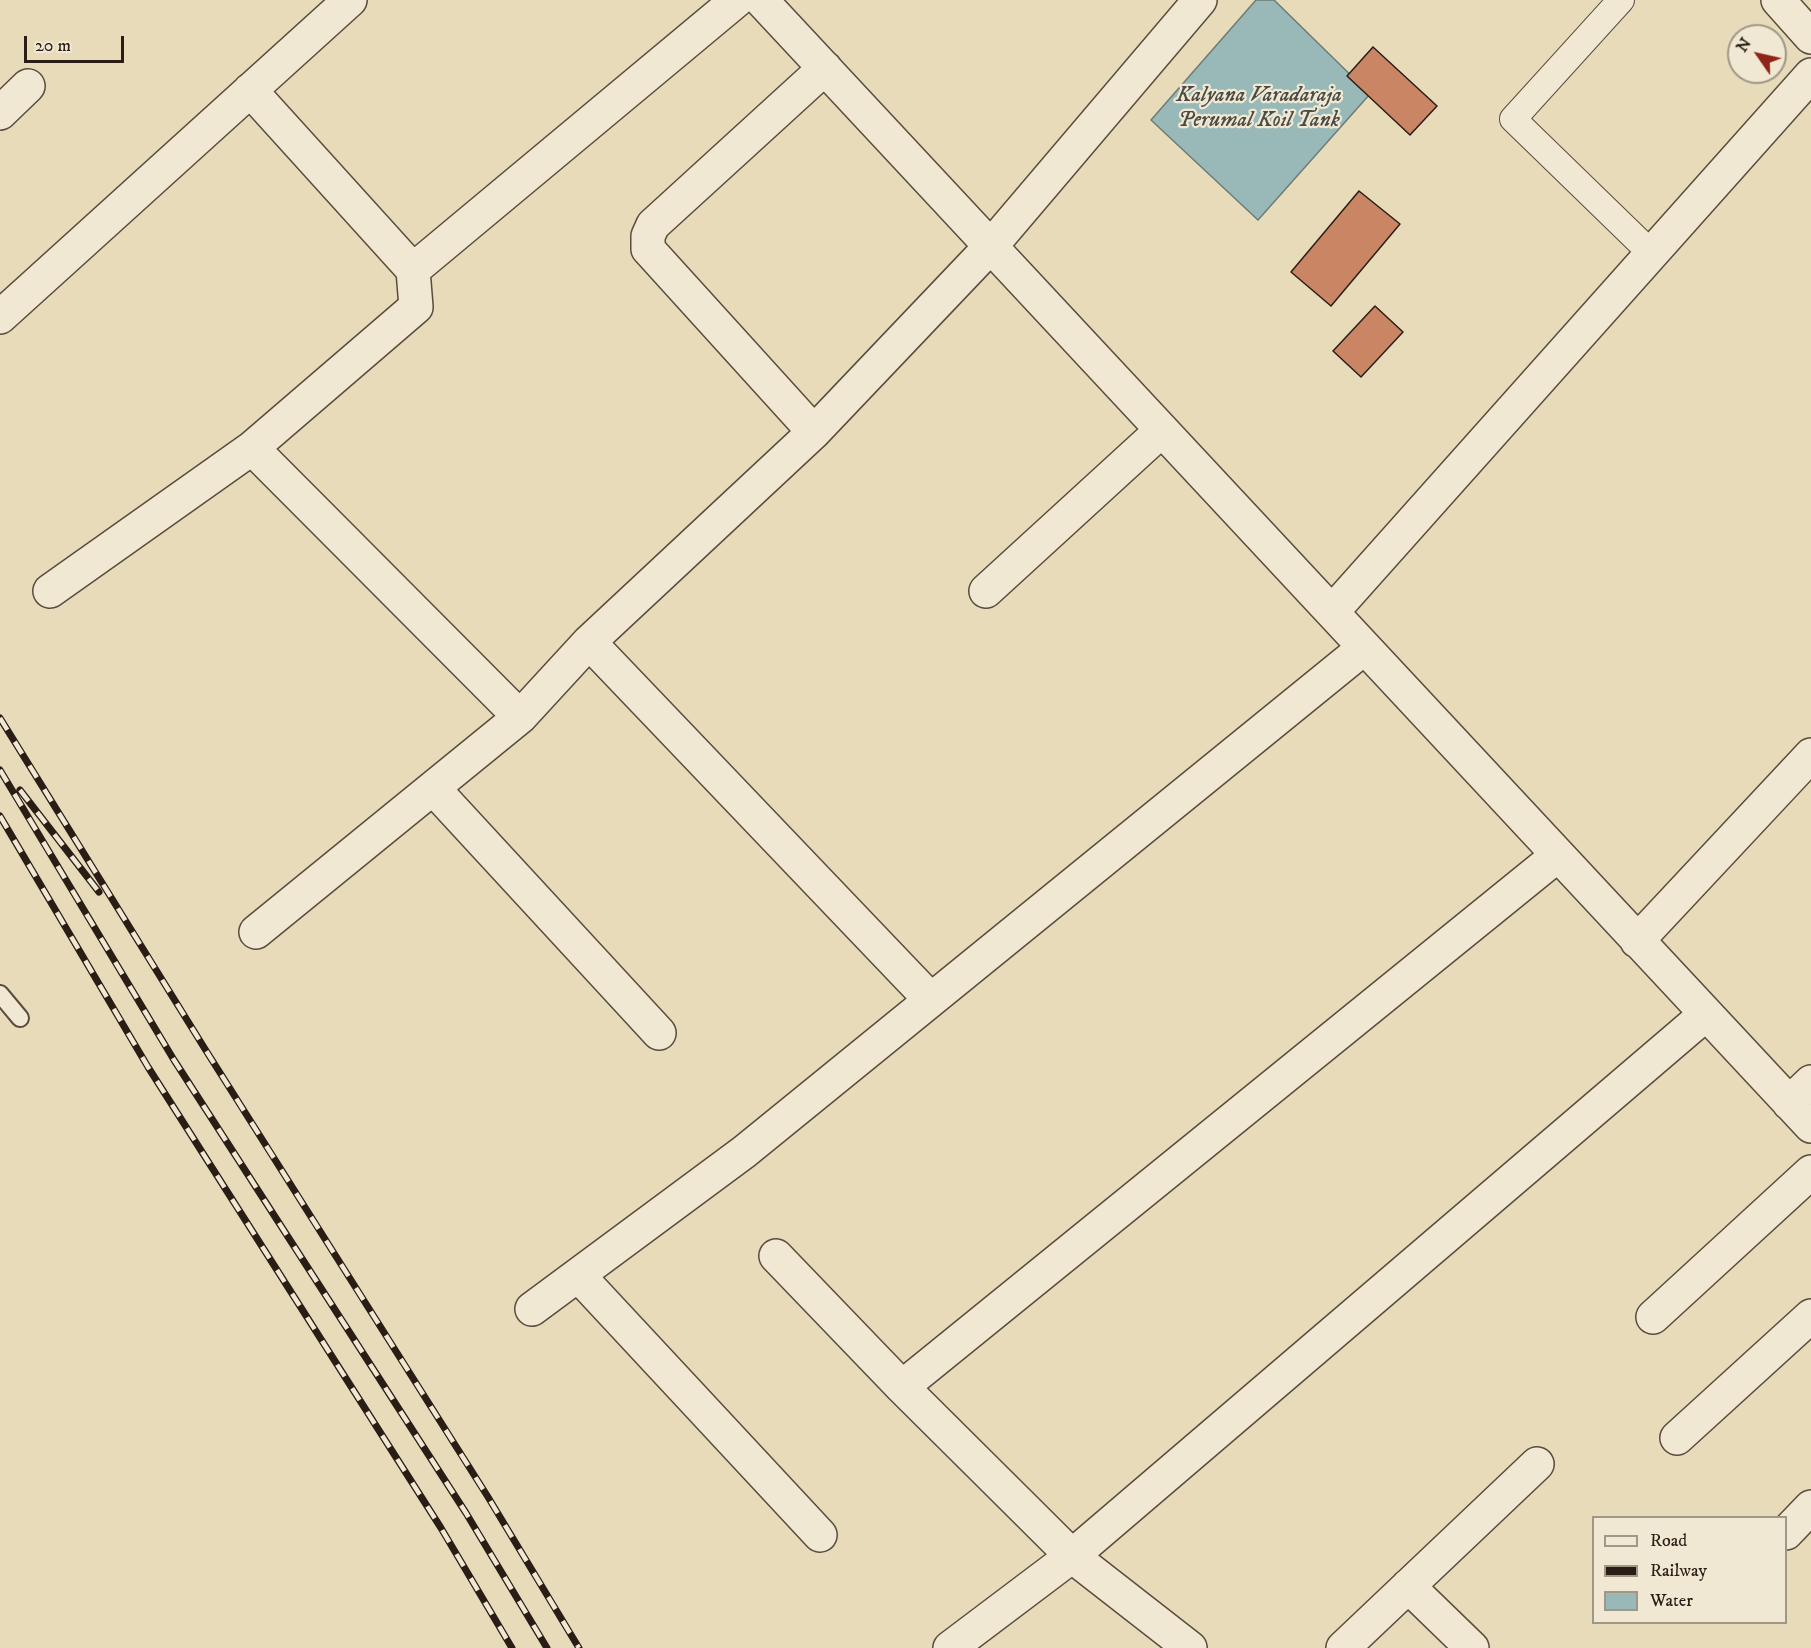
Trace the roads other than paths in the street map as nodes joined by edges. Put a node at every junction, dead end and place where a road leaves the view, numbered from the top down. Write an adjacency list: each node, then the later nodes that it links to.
1 (350, 0): 11 (street)
2 (737, 0): 15 (street)
3 (761, 0): 8 (street)
4 (1200, 0): 13 (street)
5 (1622, 0): 14 (street)
6 (1778, 0): 7 (street)
7 (1811, 37)
8 (825, 68): 13 (street); 18 (street)
9 (1811, 75): 14 (street)
10 (27, 86): 12 (street)
11 (250, 90): 15 (street); 16 (street)
12 (0, 113)
13 (991, 246): 17 (street); 18 (street)
14 (1652, 254): 22 (street)
15 (413, 270): 19 (street)
16 (0, 317)
17 (1162, 430): 21 (street); 22 (street)
18 (814, 432): 23 (street)
19 (252, 448): 20 (street); 25 (street)
20 (50, 591)
21 (986, 591)
22 (1332, 612): 24 (street)
23 (589, 642): 25 (street); 32 (street)
24 (1364, 648): 28 (street); 32 (street)
25 (520, 717): 27 (street)
26 (1811, 755): 30 (street)
27 (434, 788): 29 (street); 35 (street)
28 (1558, 855): 30 (street); 44 (street)
29 (256, 932)
30 (1637, 940): 33 (street)
31 (0, 994): 34 (lane)
32 (930, 999): 40 (street)
33 (1706, 1014): 36 (street); 50 (street)
34 (20, 1018)
35 (659, 1033)
36 (1800, 1093): 37 (street)
37 (1811, 1126)
38 (1811, 1172): 42 (street)
39 (776, 1256): 44 (street)
40 (578, 1275): 41 (street); 49 (street)
41 (531, 1309)
42 (1653, 1317)
43 (1811, 1317): 45 (street)
44 (902, 1387): 50 (street)
45 (1677, 1438)
46 (1537, 1464): 51 (street)
47 (1811, 1507): 48 (street)
48 (1787, 1531)
49 (820, 1535)
50 (1072, 1556): 52 (street); 53 (street)
51 (1408, 1586): 54 (street); 55 (street)
52 (950, 1648)
53 (1190, 1648)
54 (1342, 1648)
55 (1472, 1648)

